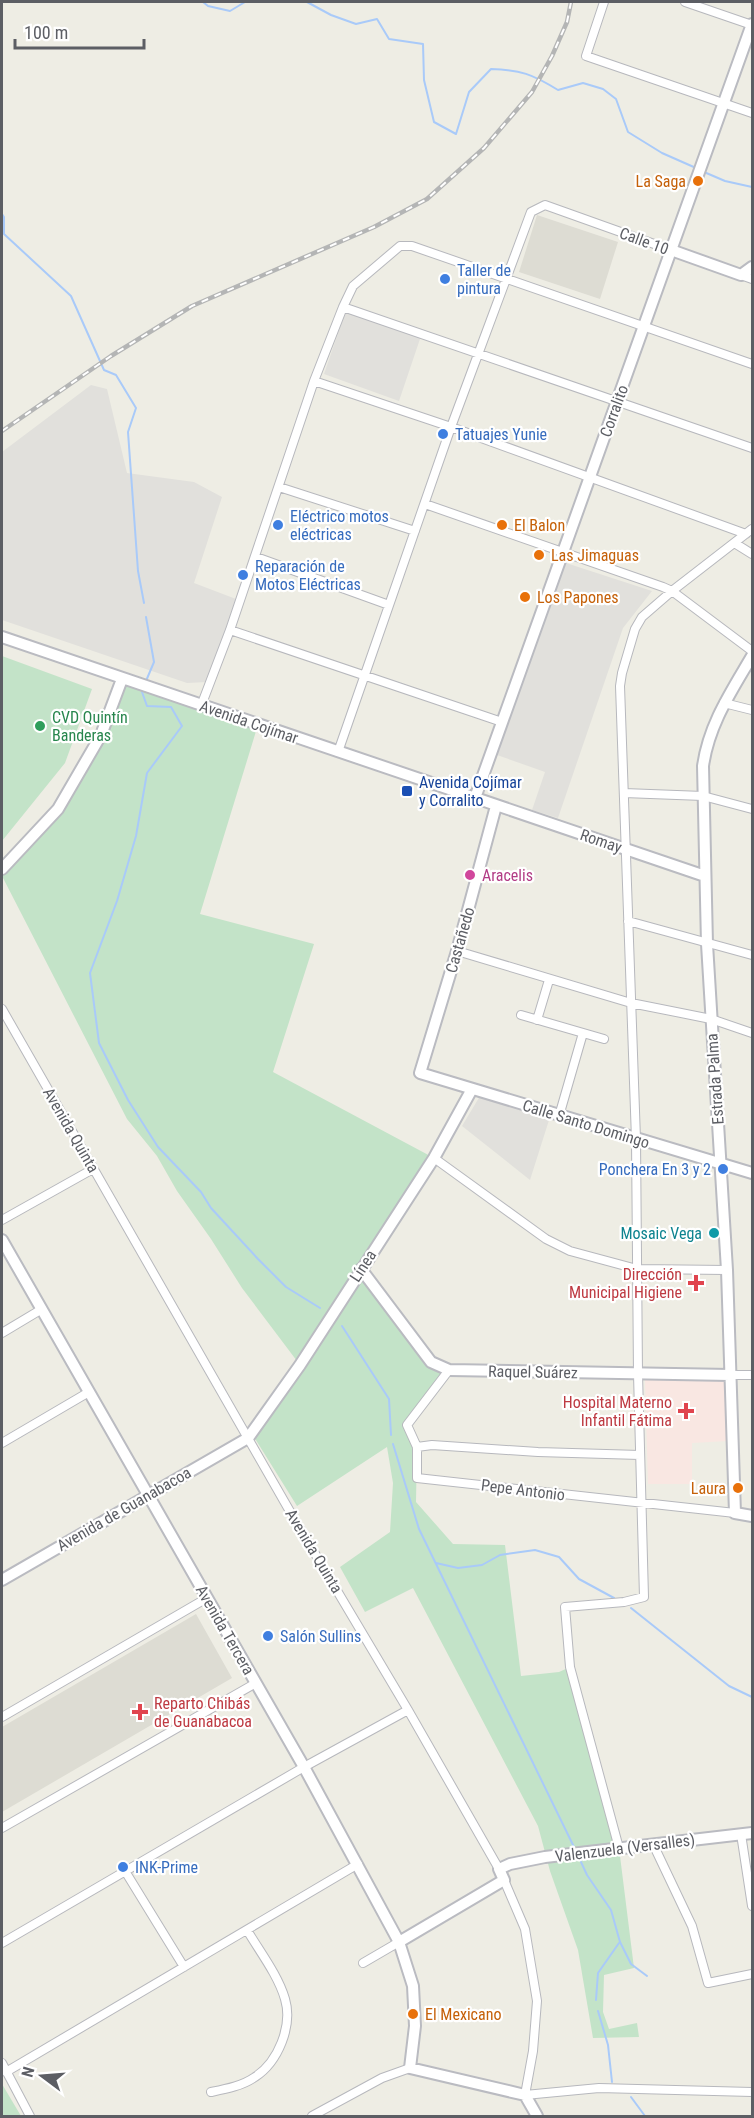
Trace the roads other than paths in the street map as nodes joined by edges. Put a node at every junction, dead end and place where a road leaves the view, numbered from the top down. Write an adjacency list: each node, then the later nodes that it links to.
1 (604, 2): 4 (street)
2 (685, 2): 3 (street)
3 (752, 24): 4 (street, Corralito)
4 (724, 102): 5 (street); 6 (street, Corralito)
5 (753, 113)
6 (671, 250): 8 (street, Calle 10); 9 (street, Calle 10); 12 (street, Corralito)
7 (753, 267): 8 (street)
8 (741, 275): 10 (street, Calle 10)
9 (506, 278): 11 (street); 12 (street); 13 (street)
10 (753, 279)
11 (343, 306): 13 (street); 15 (street)
12 (644, 326): 14 (street); 16 (street, Corralito)
13 (478, 353): 16 (street); 17 (street)
14 (753, 364)
15 (314, 381): 17 (street); 20 (street)
16 (617, 402): 18 (street); 19 (street, Corralito)
17 (451, 427): 19 (street); 21 (street)
18 (753, 448)
19 (590, 477): 23 (street); 25 (street, Corralito)
20 (279, 488): 22 (street); 27 (street)
21 (425, 504): 22 (street); 25 (street)
22 (415, 531): 29 (street)
23 (749, 532): 24 (street)
24 (736, 544): 26 (street); 28 (street)
25 (563, 552): 28 (street); 39 (street, Corralito)
26 (753, 554)
27 (256, 557): 29 (street); 30 (street)
28 (672, 591): 32 (street); 41 (street)
29 (389, 605): 34 (street)
30 (230, 630): 34 (street); 37 (street)
31 (2, 637): 35 (street, Avenida Cojímar)
32 (753, 651)
33 (753, 656): 36 (street, Estrada Palma)
34 (365, 675): 39 (street); 40 (street)
35 (122, 679): 37 (street, Avenida Cojímar); 47 (street)
36 (724, 703): 38 (street); 42 (street, Estrada Palma)
37 (201, 706): 40 (street, Avenida Cojímar)
38 (753, 710)
39 (502, 723): 43 (street, Corralito)
40 (338, 752): 43 (street, Avenida Cojímar)
41 (624, 793): 42 (street); 46 (street)
42 (703, 796): 45 (street); 48 (street, Estrada Palma)
43 (475, 798): 44 (street, Avenida Cojímar)
44 (496, 806): 46 (street, Romay); 51 (street, Castañedo)
45 (753, 809)
46 (627, 850): 48 (street, Romay); 49 (street)
47 (2, 869)
48 (705, 876): 50 (street, Estrada Palma)
49 (628, 921): 50 (street); 54 (street)
50 (707, 944): 52 (street); 57 (street, Estrada Palma)
51 (458, 951): 53 (street); 62 (street, Castañedo)
52 (753, 956)
53 (549, 980): 54 (street); 58 (street)
54 (631, 1003): 57 (street); 65 (street)
55 (2, 1009): 68 (street, Avenida Quinta)
56 (521, 1016): 58 (street)
57 (711, 1018): 59 (street); 67 (street, Estrada Palma)
58 (537, 1020): 60 (street)
59 (753, 1033)
60 (582, 1034): 61 (street); 64 (street)
61 (604, 1040)
62 (420, 1073): 63 (street, Calle Santo Domingo)
63 (472, 1089): 64 (street, Calle Santo Domingo); 66 (street, Línea)
64 (560, 1116): 65 (street, Calle Santo Domingo)
65 (636, 1139): 67 (street, Calle Santo Domingo); 73 (street)
66 (434, 1158): 72 (street, Línea); 73 (street)
67 (721, 1163): 69 (street, Calle Santo Domingo); 74 (street, Estrada Palma)
68 (93, 1169): 70 (street); 82 (street, Avenida Quinta)
69 (753, 1173)
70 (2, 1220)
71 (2, 1240): 75 (street, Avenida Tercera)
72 (361, 1269): 77 (street); 82 (street, Línea)
73 (637, 1269): 74 (street); 78 (street)
74 (727, 1270): 79 (street, Estrada Palma)
75 (42, 1310): 76 (street); 81 (street, Avenida Tercera)
76 (2, 1333)
77 (449, 1370): 78 (street, Raquel Suárez); 84 (street, Pepe Antonio)
78 (639, 1374): 79 (street, Raquel Suárez); 85 (street)
79 (730, 1375): 80 (street, Raquel Suárez); 88 (street, Estrada Palma)
80 (753, 1375)
81 (89, 1392): 83 (street); 86 (street, Avenida Tercera)
82 (248, 1438): 86 (street, Avenida de Guanabacoa); 93 (street, Avenida Quinta)
83 (2, 1443)
84 (417, 1447): 85 (street); 87 (street, Pepe Antonio)
85 (640, 1455): 87 (street)
86 (148, 1495): 90 (street, Avenida de Guanabacoa); 91 (street, Avenida Tercera)
87 (642, 1504): 88 (street, Pepe Antonio); 100 (street)
88 (735, 1513): 89 (street, Pepe Antonio)
89 (753, 1516)
90 (2, 1580)
91 (207, 1598): 92 (street, Avenida Tercera); 94 (street)
92 (256, 1683): 95 (street, Avenida Tercera); 96 (street)
93 (408, 1710): 95 (street); 102 (street, Avenida Quinta)
94 (2, 1717)
95 (304, 1767): 101 (street, Avenida Tercera); 103 (street)
96 (2, 1828)
97 (753, 1833): 98 (street, Valenzuela (Versalles))
98 (741, 1834): 99 (street, Valenzuela (Versalles)); 105 (street)
99 (653, 1844): 100 (street, Valenzuela (Versalles)); 111 (street)
100 (619, 1848): 102 (street, Valenzuela (Versalles))
101 (358, 1864): 106 (street); 107 (street, Avenida Tercera)
102 (499, 1869): 104 (street, Avenida Quinta)
103 (125, 1871): 108 (street); 110 (street)
104 (504, 1880): 107 (street); 117 (street, Avenida Quinta)
105 (753, 1906)
106 (247, 1930): 110 (street); 115 (street)
107 (399, 1942): 109 (street); 113 (street, Avenida Tercera)
108 (2, 1943)
109 (363, 1964)
110 (184, 1967): 114 (street)
111 (753, 1974)
112 (2, 2063): 114 (street)
113 (410, 2068): 117 (street); 119 (street)
114 (6, 2072): 118 (street)
115 (211, 2092)
116 (753, 2092): 117 (street)
117 (525, 2094): 120 (street)
118 (30, 2116)
119 (312, 2116)
120 (537, 2116)

